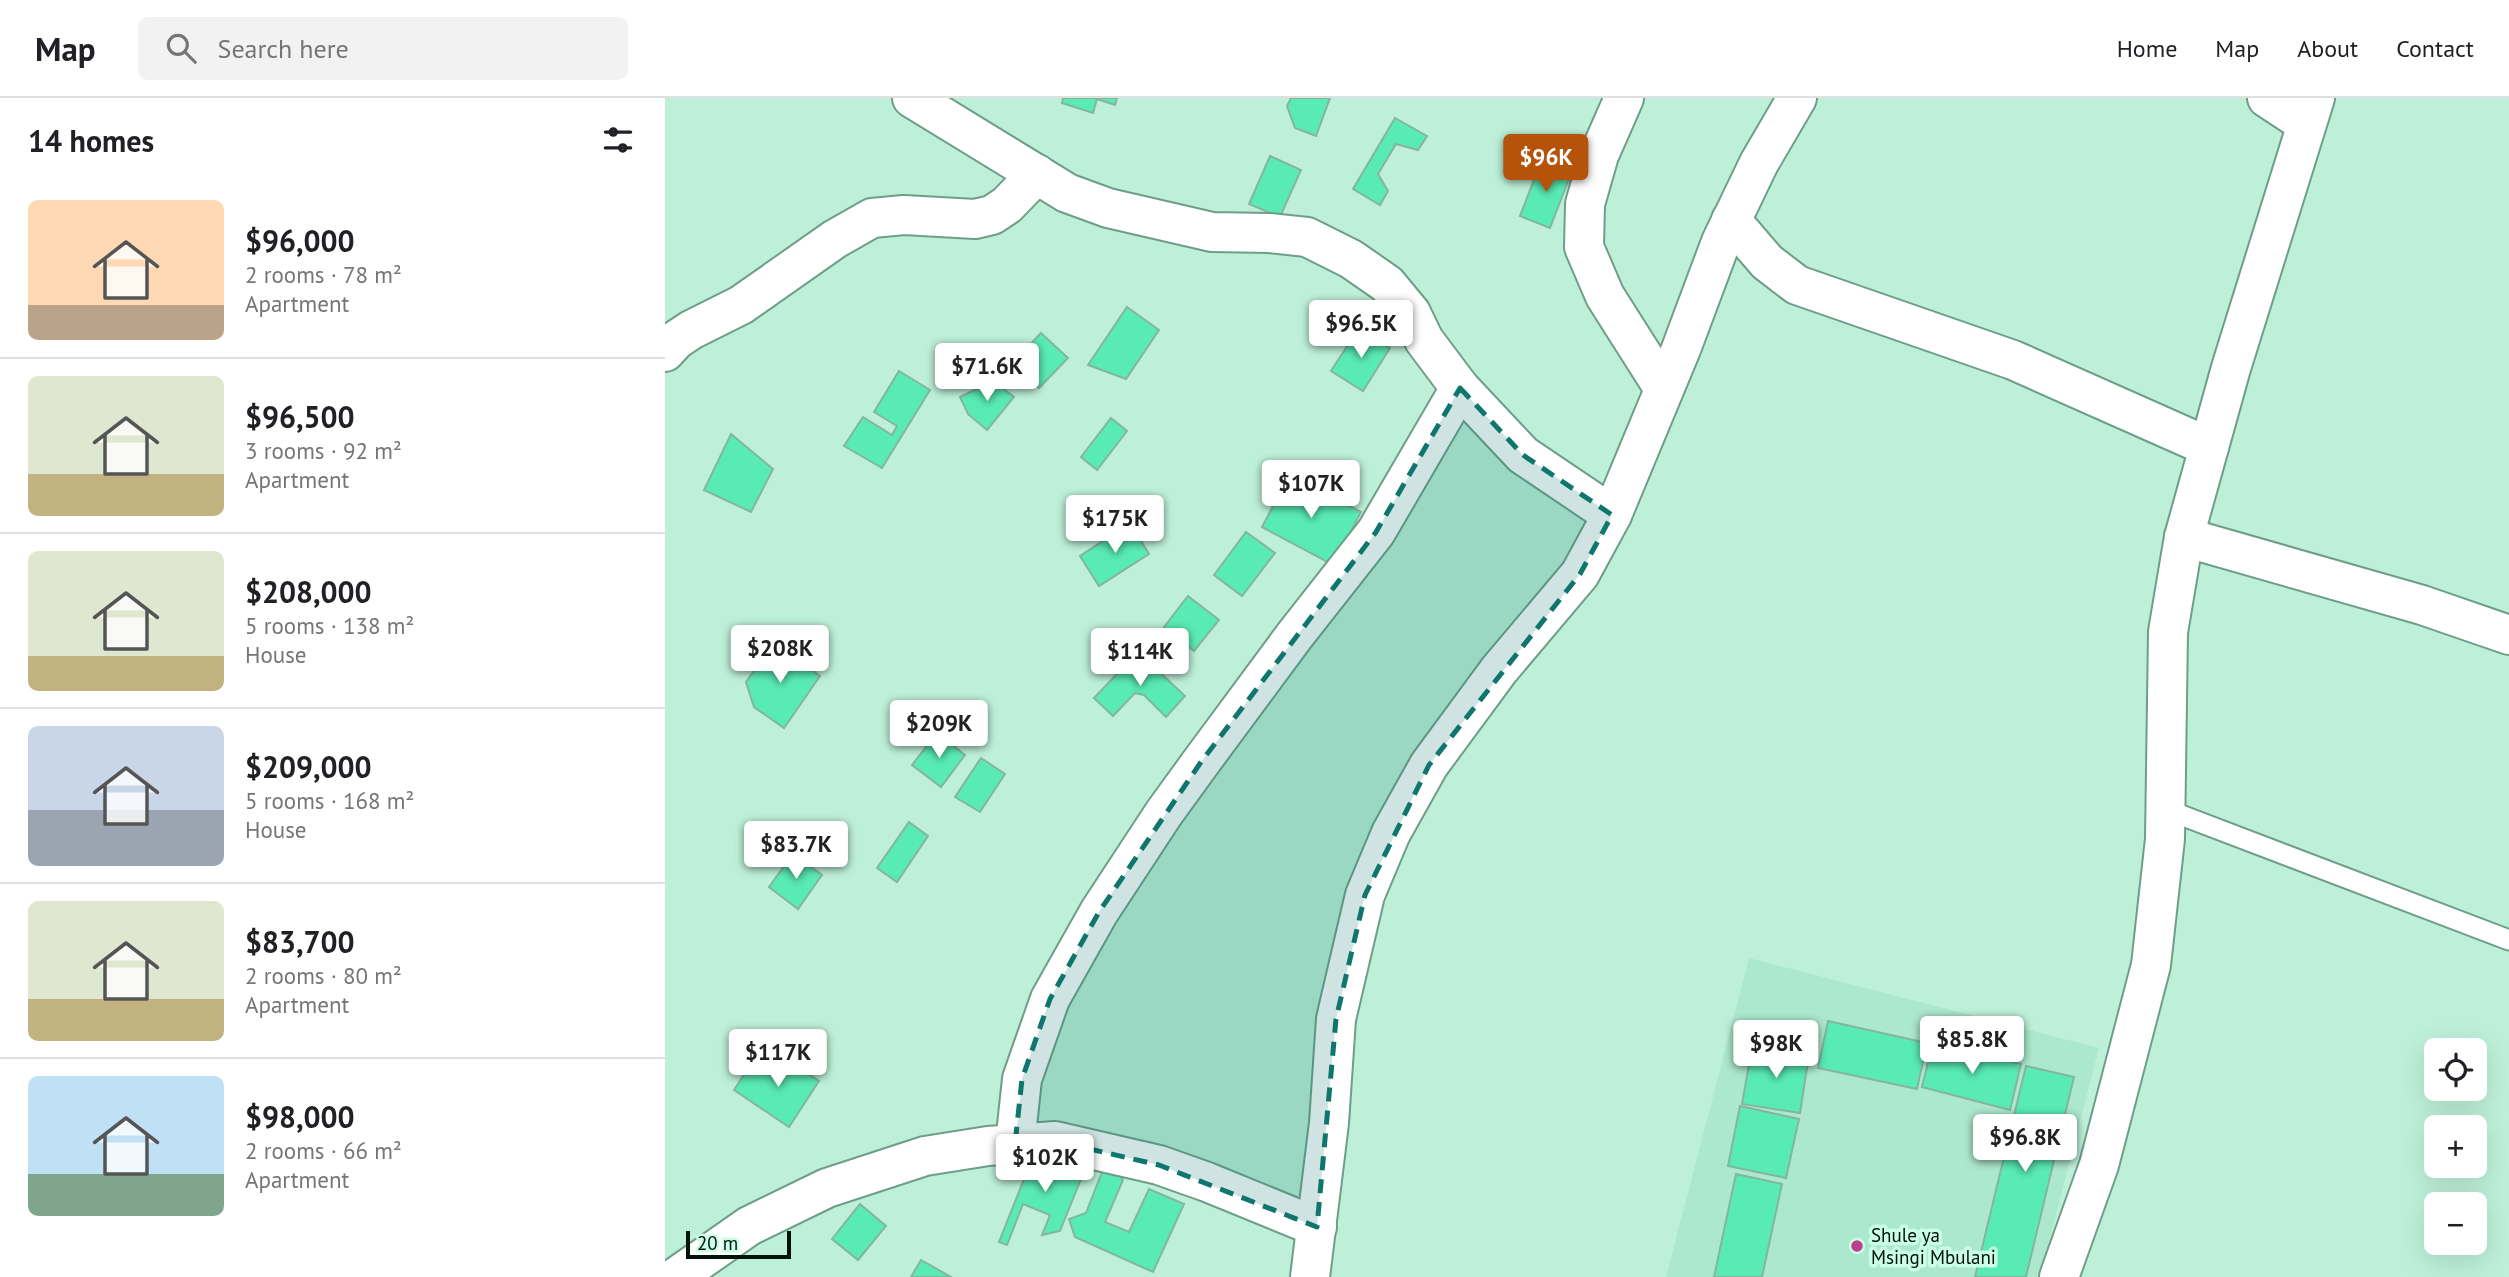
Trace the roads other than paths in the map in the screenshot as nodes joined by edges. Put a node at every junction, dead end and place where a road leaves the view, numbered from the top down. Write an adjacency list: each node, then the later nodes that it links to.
1 (912, 98): 6 (street)
2 (1624, 98): 10 (street)
3 (1797, 98): 7 (street)
4 (2267, 98): 5 (street)
5 (2310, 111): 11 (street)
6 (1037, 174): 8 (street); 9 (street)
7 (1731, 220): 10 (street); 11 (street)
8 (665, 352)
9 (1460, 388): 12 (street); 17 (street)
10 (1664, 389): 12 (street)
11 (2209, 447): 13 (street)
12 (1612, 515): 18 (street)
13 (2184, 537): 14 (street); 15 (street)
14 (2509, 635)
15 (2165, 810): 16 (lane); 21 (street)
16 (2509, 940)
17 (1015, 1144): 18 (street); 19 (street)
18 (1317, 1227): 20 (street)
19 (677, 1277)
20 (1310, 1277)
21 (2059, 1277)

